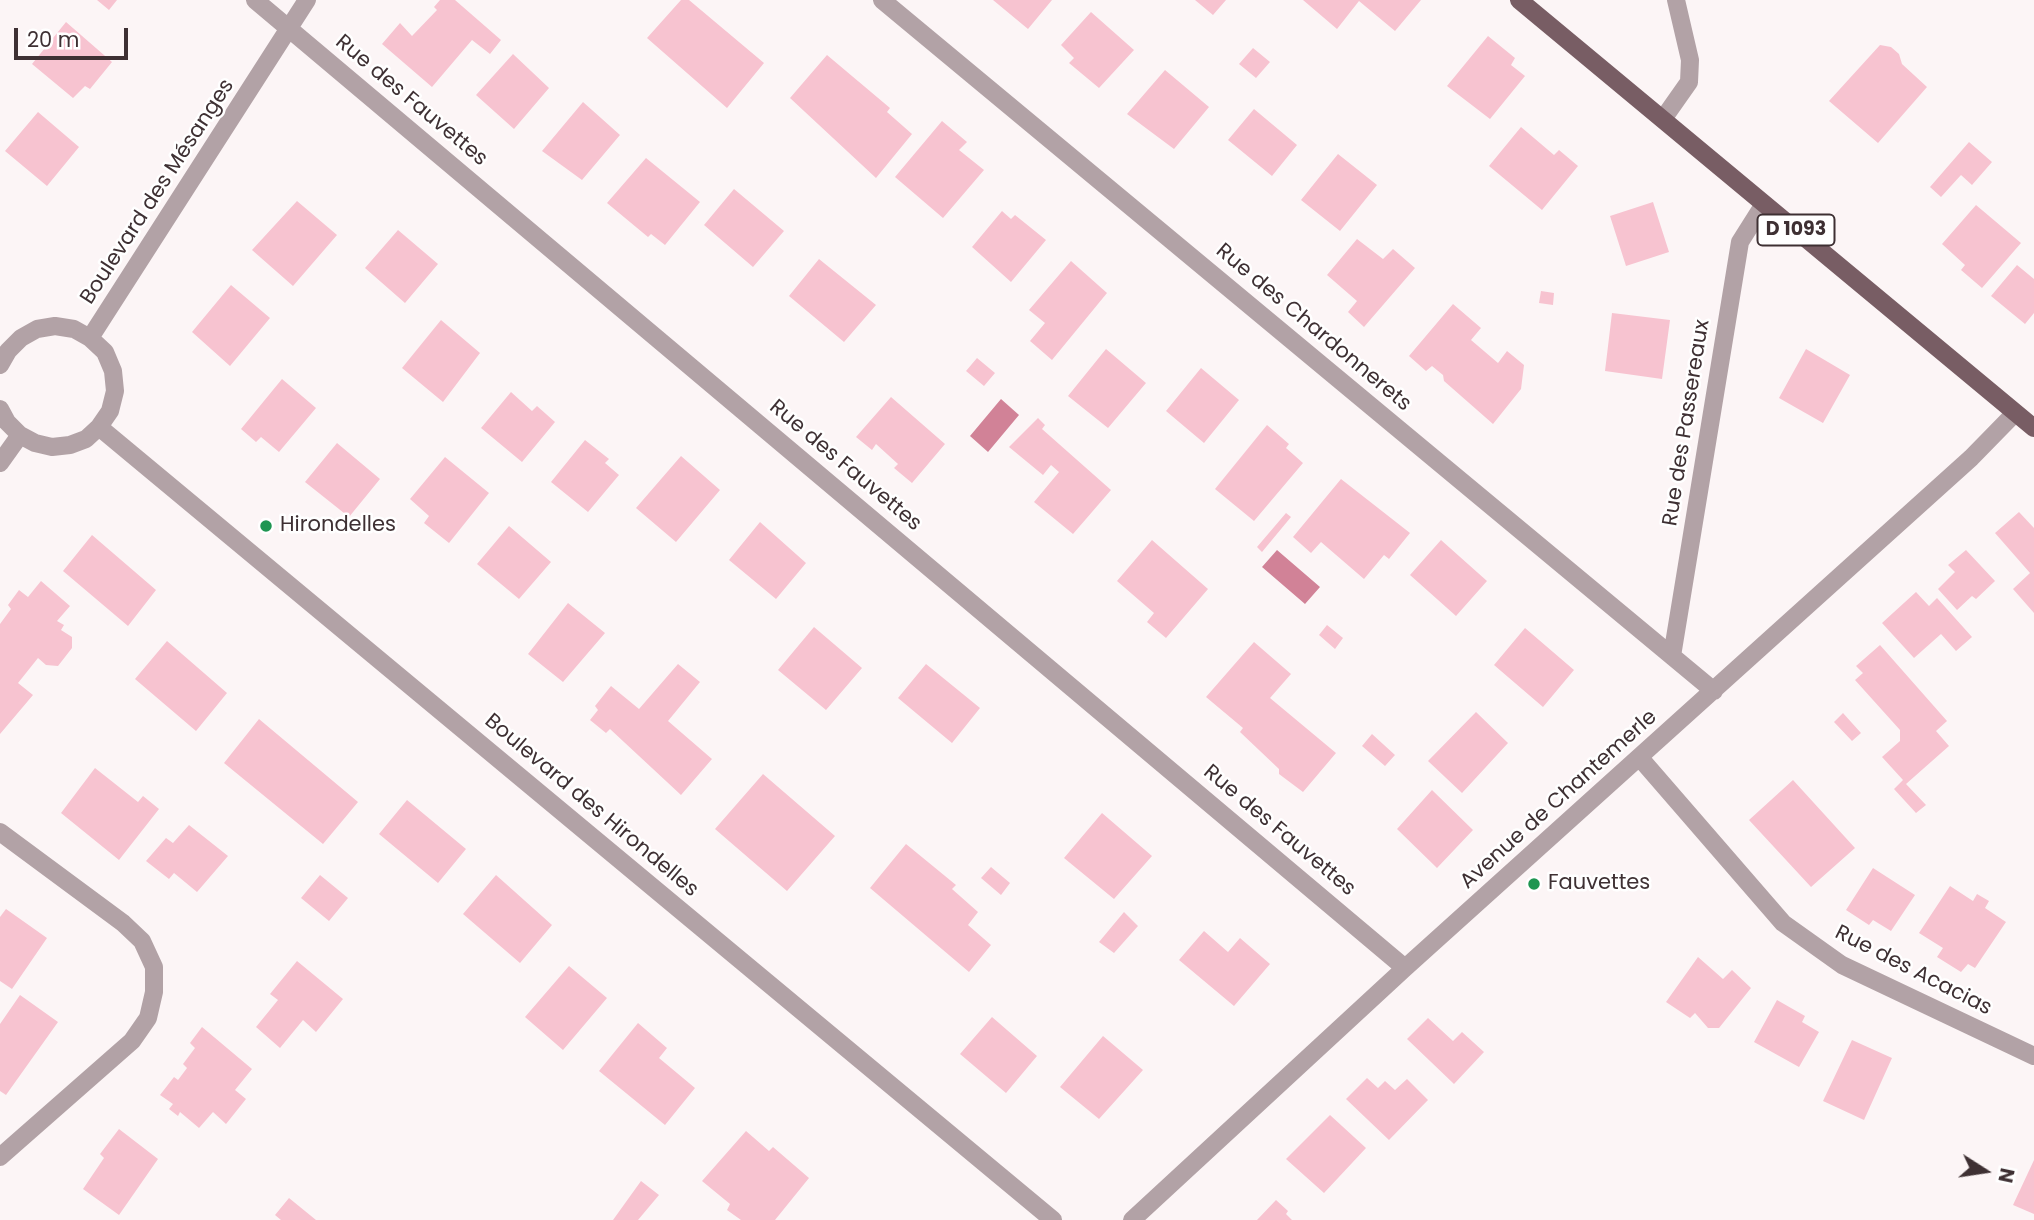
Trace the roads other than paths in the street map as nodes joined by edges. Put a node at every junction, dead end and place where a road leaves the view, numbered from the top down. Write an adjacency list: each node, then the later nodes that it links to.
1 (255, 0): 6 (street, Rue des Fauvettes)
2 (307, 0): 6 (street, Boulevard des Mésanges)
3 (882, 0): 17 (street, Rue des Chardonnerets)
4 (1519, 0): 7 (main road, D 1093)
5 (1676, 0): 7 (street)
6 (290, 29): 9 (street, Boulevard des Mésanges); 21 (street, Rue des Fauvettes)
7 (1663, 119): 8 (main road, D 1093)
8 (1764, 204): 12 (main road, D 1093); 17 (street, Rue des Passereaux)
9 (90, 338): 10 (street); 13 (street)
10 (3, 354)
11 (0, 409): 15 (street)
12 (2015, 413): 14 (main road, D 1093); 18 (street, Avenue de Chantemerle)
13 (99, 428): 15 (street); 24 (street, Boulevard des Hirondelles)
14 (2034, 428)
15 (20, 435): 16 (street)
16 (0, 463)
17 (1672, 656): 18 (street, Rue des Chardonnerets)
18 (1714, 691): 19 (street, Avenue de Chantemerle)
19 (1640, 758): 21 (street, Avenue de Chantemerle); 22 (street, Rue des Acacias)
20 (0, 832): 23 (street)
21 (1405, 968): 25 (street, Avenue de Chantemerle)
22 (2034, 1056)
23 (0, 1157)
24 (1054, 1220)
25 (1132, 1220)

